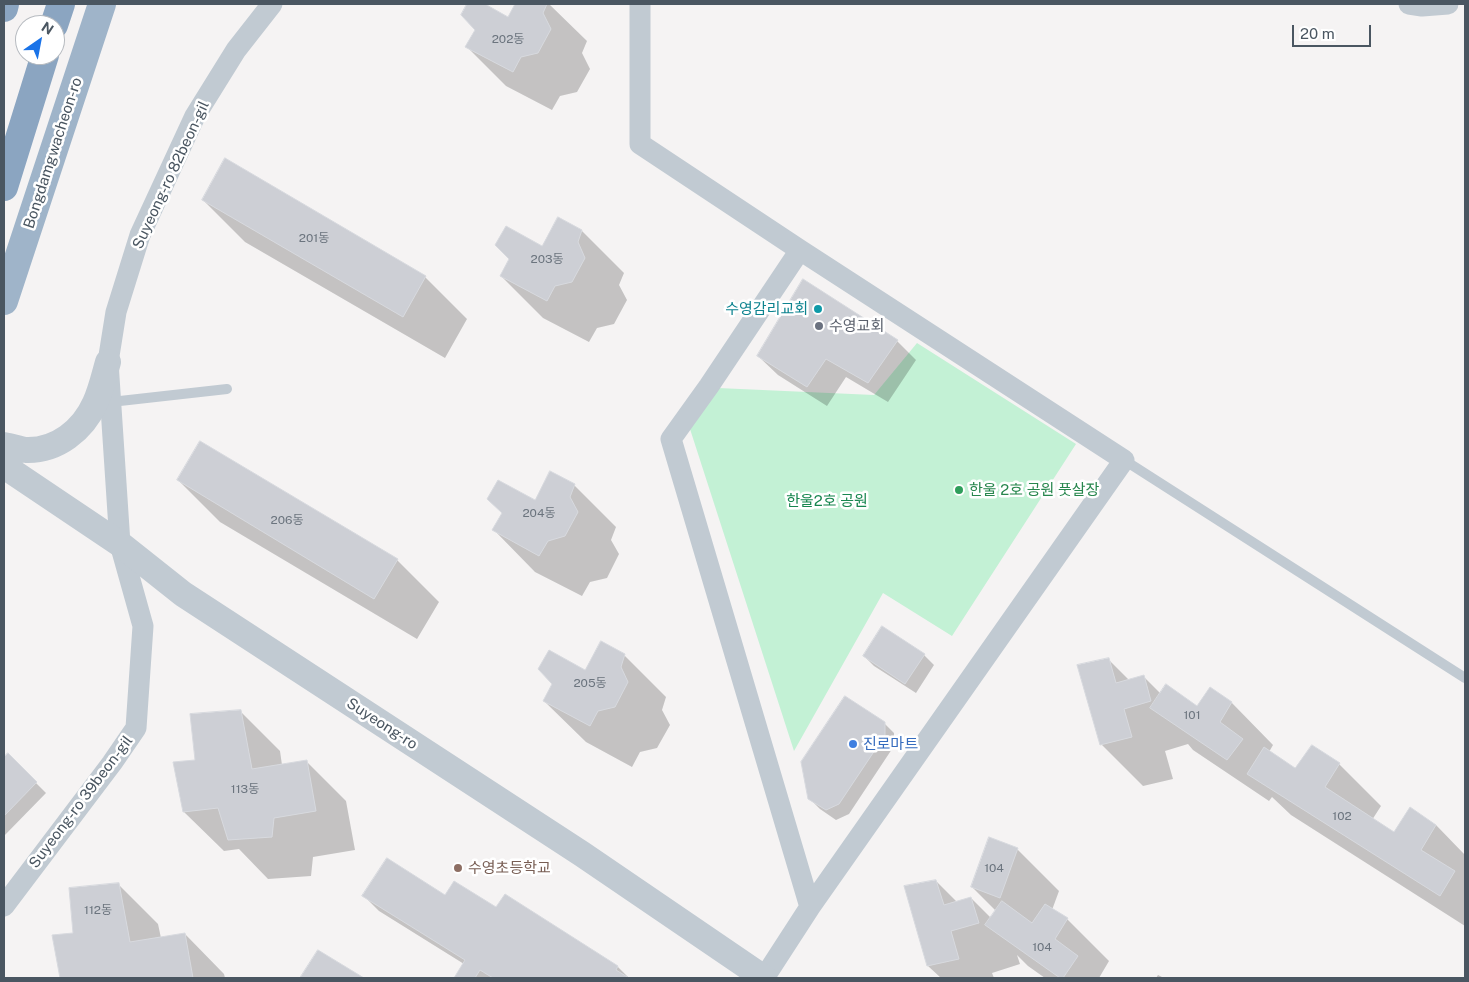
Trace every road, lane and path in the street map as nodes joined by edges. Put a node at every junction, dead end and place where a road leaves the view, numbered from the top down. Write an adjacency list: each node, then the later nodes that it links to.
1 (5, 4): 7 (highway)
2 (102, 4): 11 (highway, Bongdamgwacheon-ro)
3 (272, 4): 12 (street, Suyeong-ro 82beon-gil)
4 (640, 4): 10 (street)
5 (1410, 4): 6 (street)
6 (1448, 4)
7 (4, 8)
8 (42, 65): 9 (highway)
9 (4, 187)
10 (800, 250): 16 (street); 21 (street)
11 (4, 301)
12 (108, 362): 14 (street, Suyeong-ro 82beon-gil); 15 (street)
13 (226, 389): 14 (lane)
14 (111, 402): 18 (street, Suyeong-ro 82beon-gil)
15 (4, 445)
16 (1124, 460): 19 (lane); 21 (street)
17 (4, 466): 18 (street, Suyeong-ro)
18 (120, 544): 20 (street, Suyeong-ro 39beon-gil); 22 (street, Suyeong-ro)
19 (1465, 678)
20 (4, 906)
21 (810, 907): 22 (street)
22 (764, 978)

